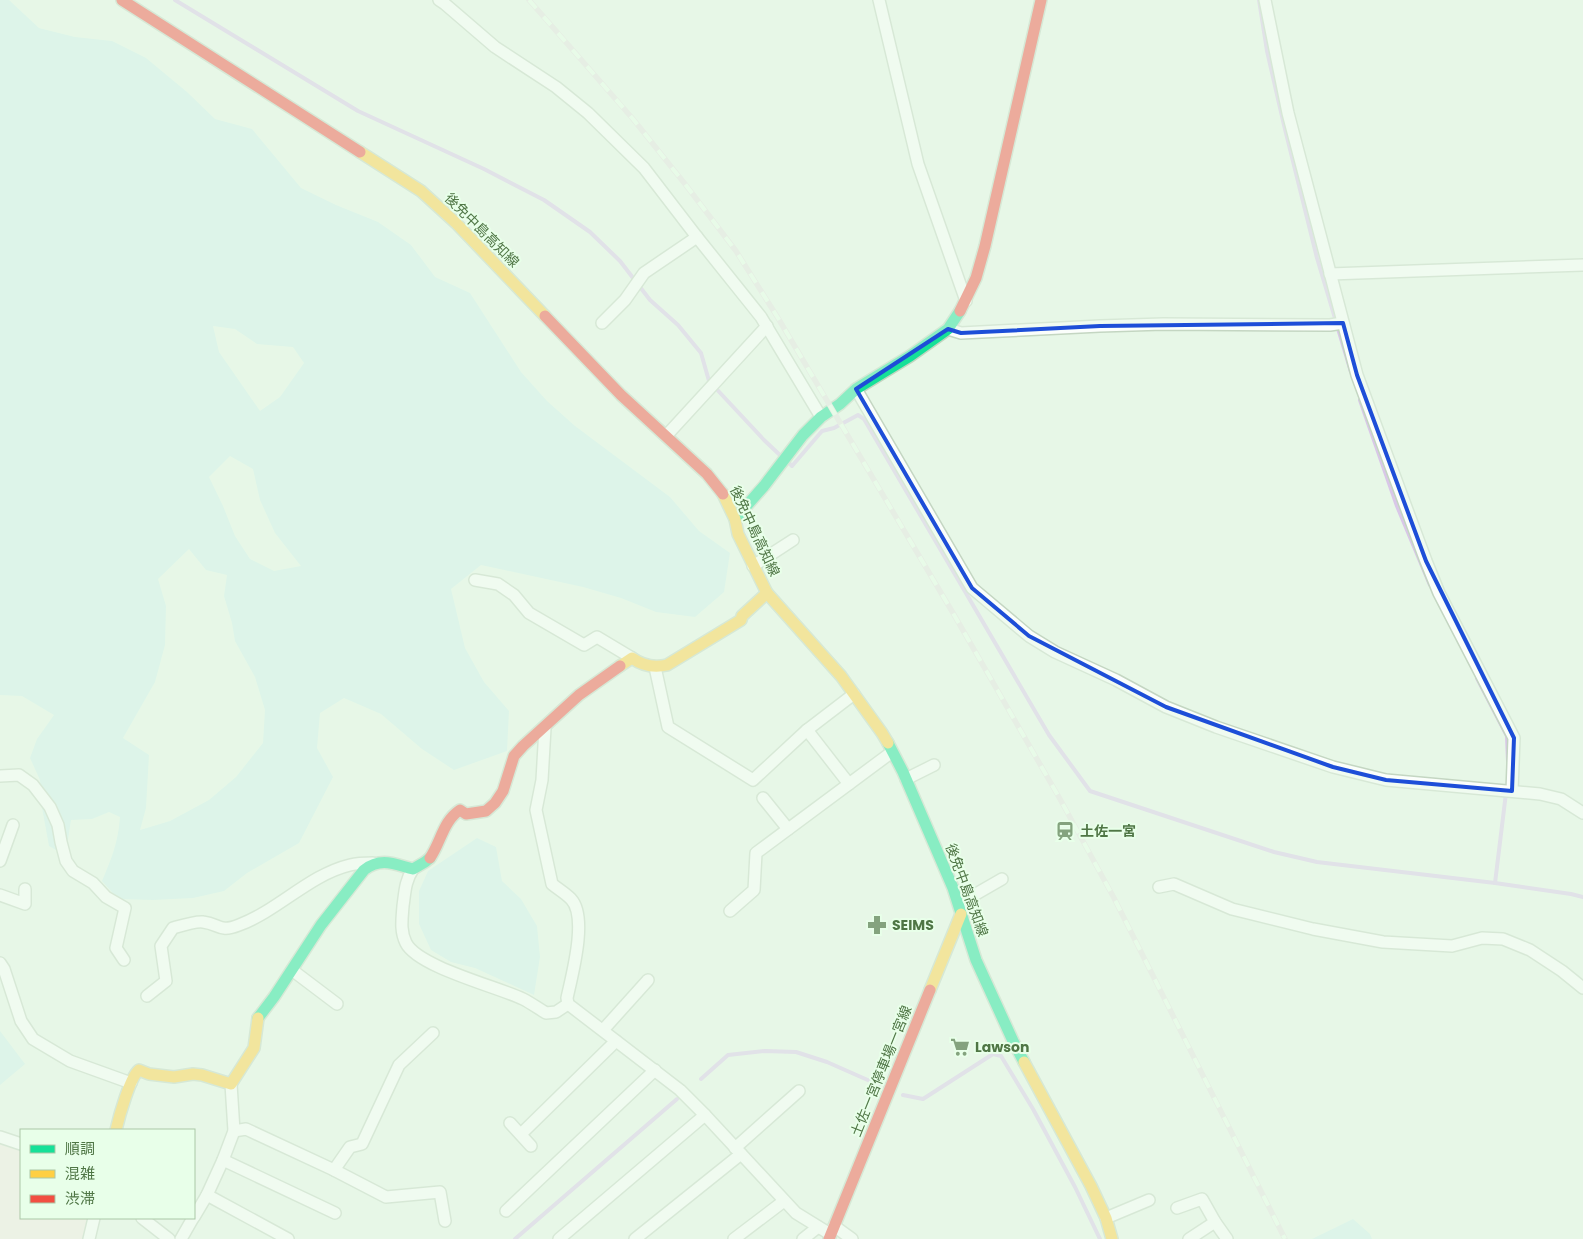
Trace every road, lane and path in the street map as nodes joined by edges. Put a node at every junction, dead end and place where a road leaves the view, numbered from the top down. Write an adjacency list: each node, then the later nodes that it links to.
1 (880, 0): 9 (street)
2 (1041, 0): 9 (main road)
3 (1265, 0): 8 (street)
4 (128, 1): 16 (main road, 後免中島高知線)
5 (444, 1): 6 (street)
6 (697, 237): 10 (street); 12 (street)
7 (1583, 265): 8 (street)
8 (1330, 274): 11 (street)
9 (966, 302): 13 (main road)
10 (602, 323)
11 (1343, 323): 13 (street); 32 (street)
12 (767, 326): 15 (street); 16 (street)
13 (948, 329): 14 (main road)
14 (856, 389): 15 (main road); 32 (street)
15 (821, 417): 17 (main road)
16 (666, 436): 17 (main road, 後免中島高知線)
17 (735, 519): 19 (main road, 後免中島高知線)
18 (793, 540): 19 (street)
19 (752, 566): 21 (main road, 後免中島高知線)
20 (475, 580): 22 (street)
21 (768, 593): 23 (main road); 24 (main road, 後免中島高知線)
22 (632, 658): 23 (main road); 25 (main road)
23 (655, 667): 26 (street)
24 (854, 694): 26 (street); 27 (main road, 後免中島高知線)
25 (545, 728): 39 (main road); 53 (street)
26 (807, 730): 31 (street)
27 (892, 752): 30 (main road, 後免中島高知線); 31 (street)
28 (934, 765): 30 (street)
29 (0, 776): 46 (street)
30 (906, 779): 45 (main road, 後免中島高知線)
31 (849, 784): 36 (street)
32 (1512, 791): 34 (street)
33 (763, 798): 36 (street)
34 (1583, 813)
35 (13, 825): 37 (street)
36 (788, 829): 44 (street)
37 (0, 861)
38 (373, 863): 39 (main road); 48 (main road); 51 (street)
39 (413, 869): 53 (street)
40 (1002, 879): 45 (street)
41 (1159, 887): 50 (street)
42 (25, 889): 43 (street)
43 (0, 895)
44 (730, 911)
45 (961, 914): 79 (main road, 後免中島高知線); 86 (main road, 土佐一宮停車場一宮線)
46 (124, 960)
47 (0, 963): 58 (street)
48 (292, 970): 52 (street); 59 (main road)
49 (648, 980): 54 (street)
50 (1583, 988)
51 (147, 996)
52 (337, 1004)
53 (568, 1004): 54 (street)
54 (603, 1030): 56 (street)
55 (433, 1033): 71 (street)
56 (616, 1040): 57 (street); 65 (street)
57 (655, 1070): 61 (street); 76 (street)
58 (132, 1083): 59 (main road); 63 (main road)
59 (231, 1084): 64 (street)
60 (799, 1092): 69 (street)
61 (706, 1115): 69 (street); 92 (street)
62 (510, 1123): 65 (street)
63 (116, 1129)
64 (234, 1131): 70 (street); 71 (street)
65 (521, 1134): 68 (street)
66 (0, 1137): 67 (street)
67 (20, 1144)
68 (531, 1146)
69 (738, 1151): 74 (street); 93 (street)
70 (223, 1160): 72 (street); 77 (street)
71 (334, 1170): 83 (street)
72 (207, 1195): 78 (street); 91 (street)
73 (1149, 1200): 79 (street)
74 (784, 1201): 85 (street); 94 (street)
75 (1177, 1208): 84 (street)
76 (506, 1211)
77 (335, 1213)
78 (195, 1215)
79 (1106, 1218): 97 (main road, 後免中島高知線)
80 (94, 1219): 88 (street)
81 (143, 1219): 87 (street)
82 (193, 1219): 90 (street)
83 (446, 1220)
84 (1215, 1222): 98 (street); 99 (street)
85 (818, 1227): 86 (street); 95 (street)
86 (831, 1233): 96 (street)
87 (153, 1234): 89 (street)
88 (90, 1239)
89 (169, 1239)
90 (181, 1239)
91 (288, 1239)
92 (558, 1239)
93 (635, 1239)
94 (734, 1239)
95 (803, 1239)
96 (852, 1239)
97 (1112, 1239)
98 (1189, 1239)
99 (1227, 1239)

